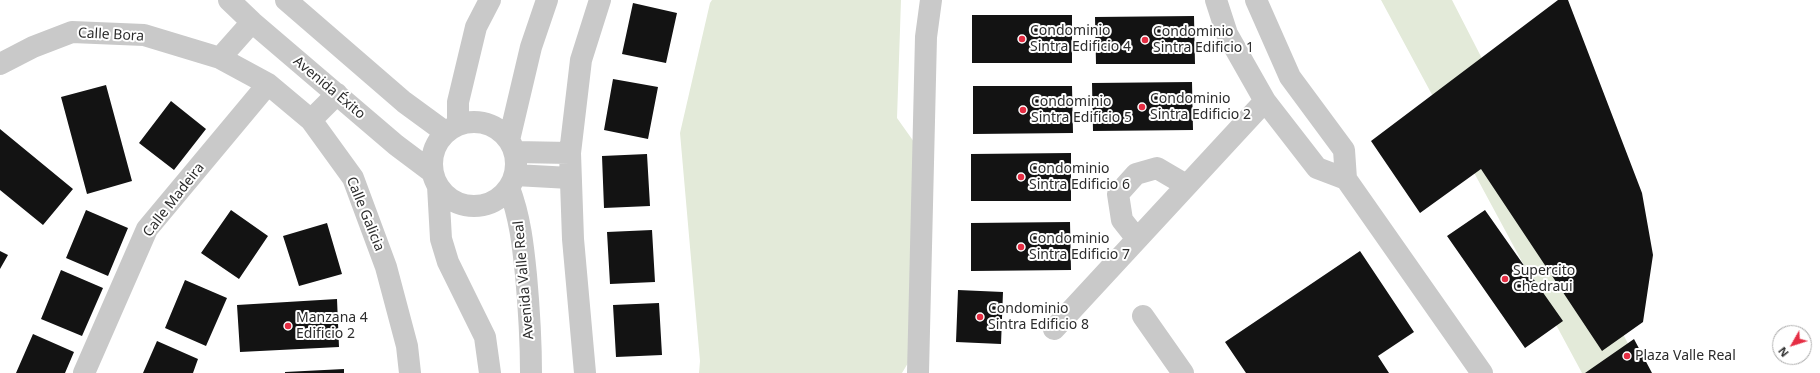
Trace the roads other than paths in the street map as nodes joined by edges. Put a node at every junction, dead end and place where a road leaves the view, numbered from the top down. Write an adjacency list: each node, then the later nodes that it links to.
1 (229, 0): 9 (street, Avenida Éxito)
2 (286, 0): 16 (street)
3 (490, 0): 16 (street)
4 (547, 0): 17 (street)
5 (600, 0): 18 (street)
6 (931, 0): 32 (street)
7 (1216, 0): 14 (street)
8 (1256, 0): 21 (street)
9 (252, 22): 10 (street); 13 (street, Avenida Éxito)
10 (220, 58): 11 (street, Calle Bora); 12 (street, Calle Bora)
11 (0, 64)
12 (268, 84): 15 (street, Calle Galicia); 27 (street, Calle Madeira)
13 (337, 94): 15 (street); 20 (street, Avenida Éxito)
14 (1265, 101): 21 (street); 23 (street)
15 (311, 120): 28 (street, Calle Galicia)
16 (451, 128): 17 (street); 20 (street)
17 (512, 146): 18 (street); 22 (street)
18 (570, 152): 19 (street)
19 (570, 178): 22 (street); 31 (street)
20 (435, 179): 22 (street); 29 (street)
21 (1346, 179): 34 (street)
22 (512, 181): 30 (street, Avenida Valle Real)
23 (1186, 185): 24 (street); 24 (street)
24 (1137, 239): 26 (street)
25 (1143, 316): 33 (street)
26 (1054, 329)
27 (84, 373)
28 (410, 373)
29 (490, 373)
30 (531, 373)
31 (585, 373)
32 (918, 373)
33 (1183, 373)
34 (1482, 373)

